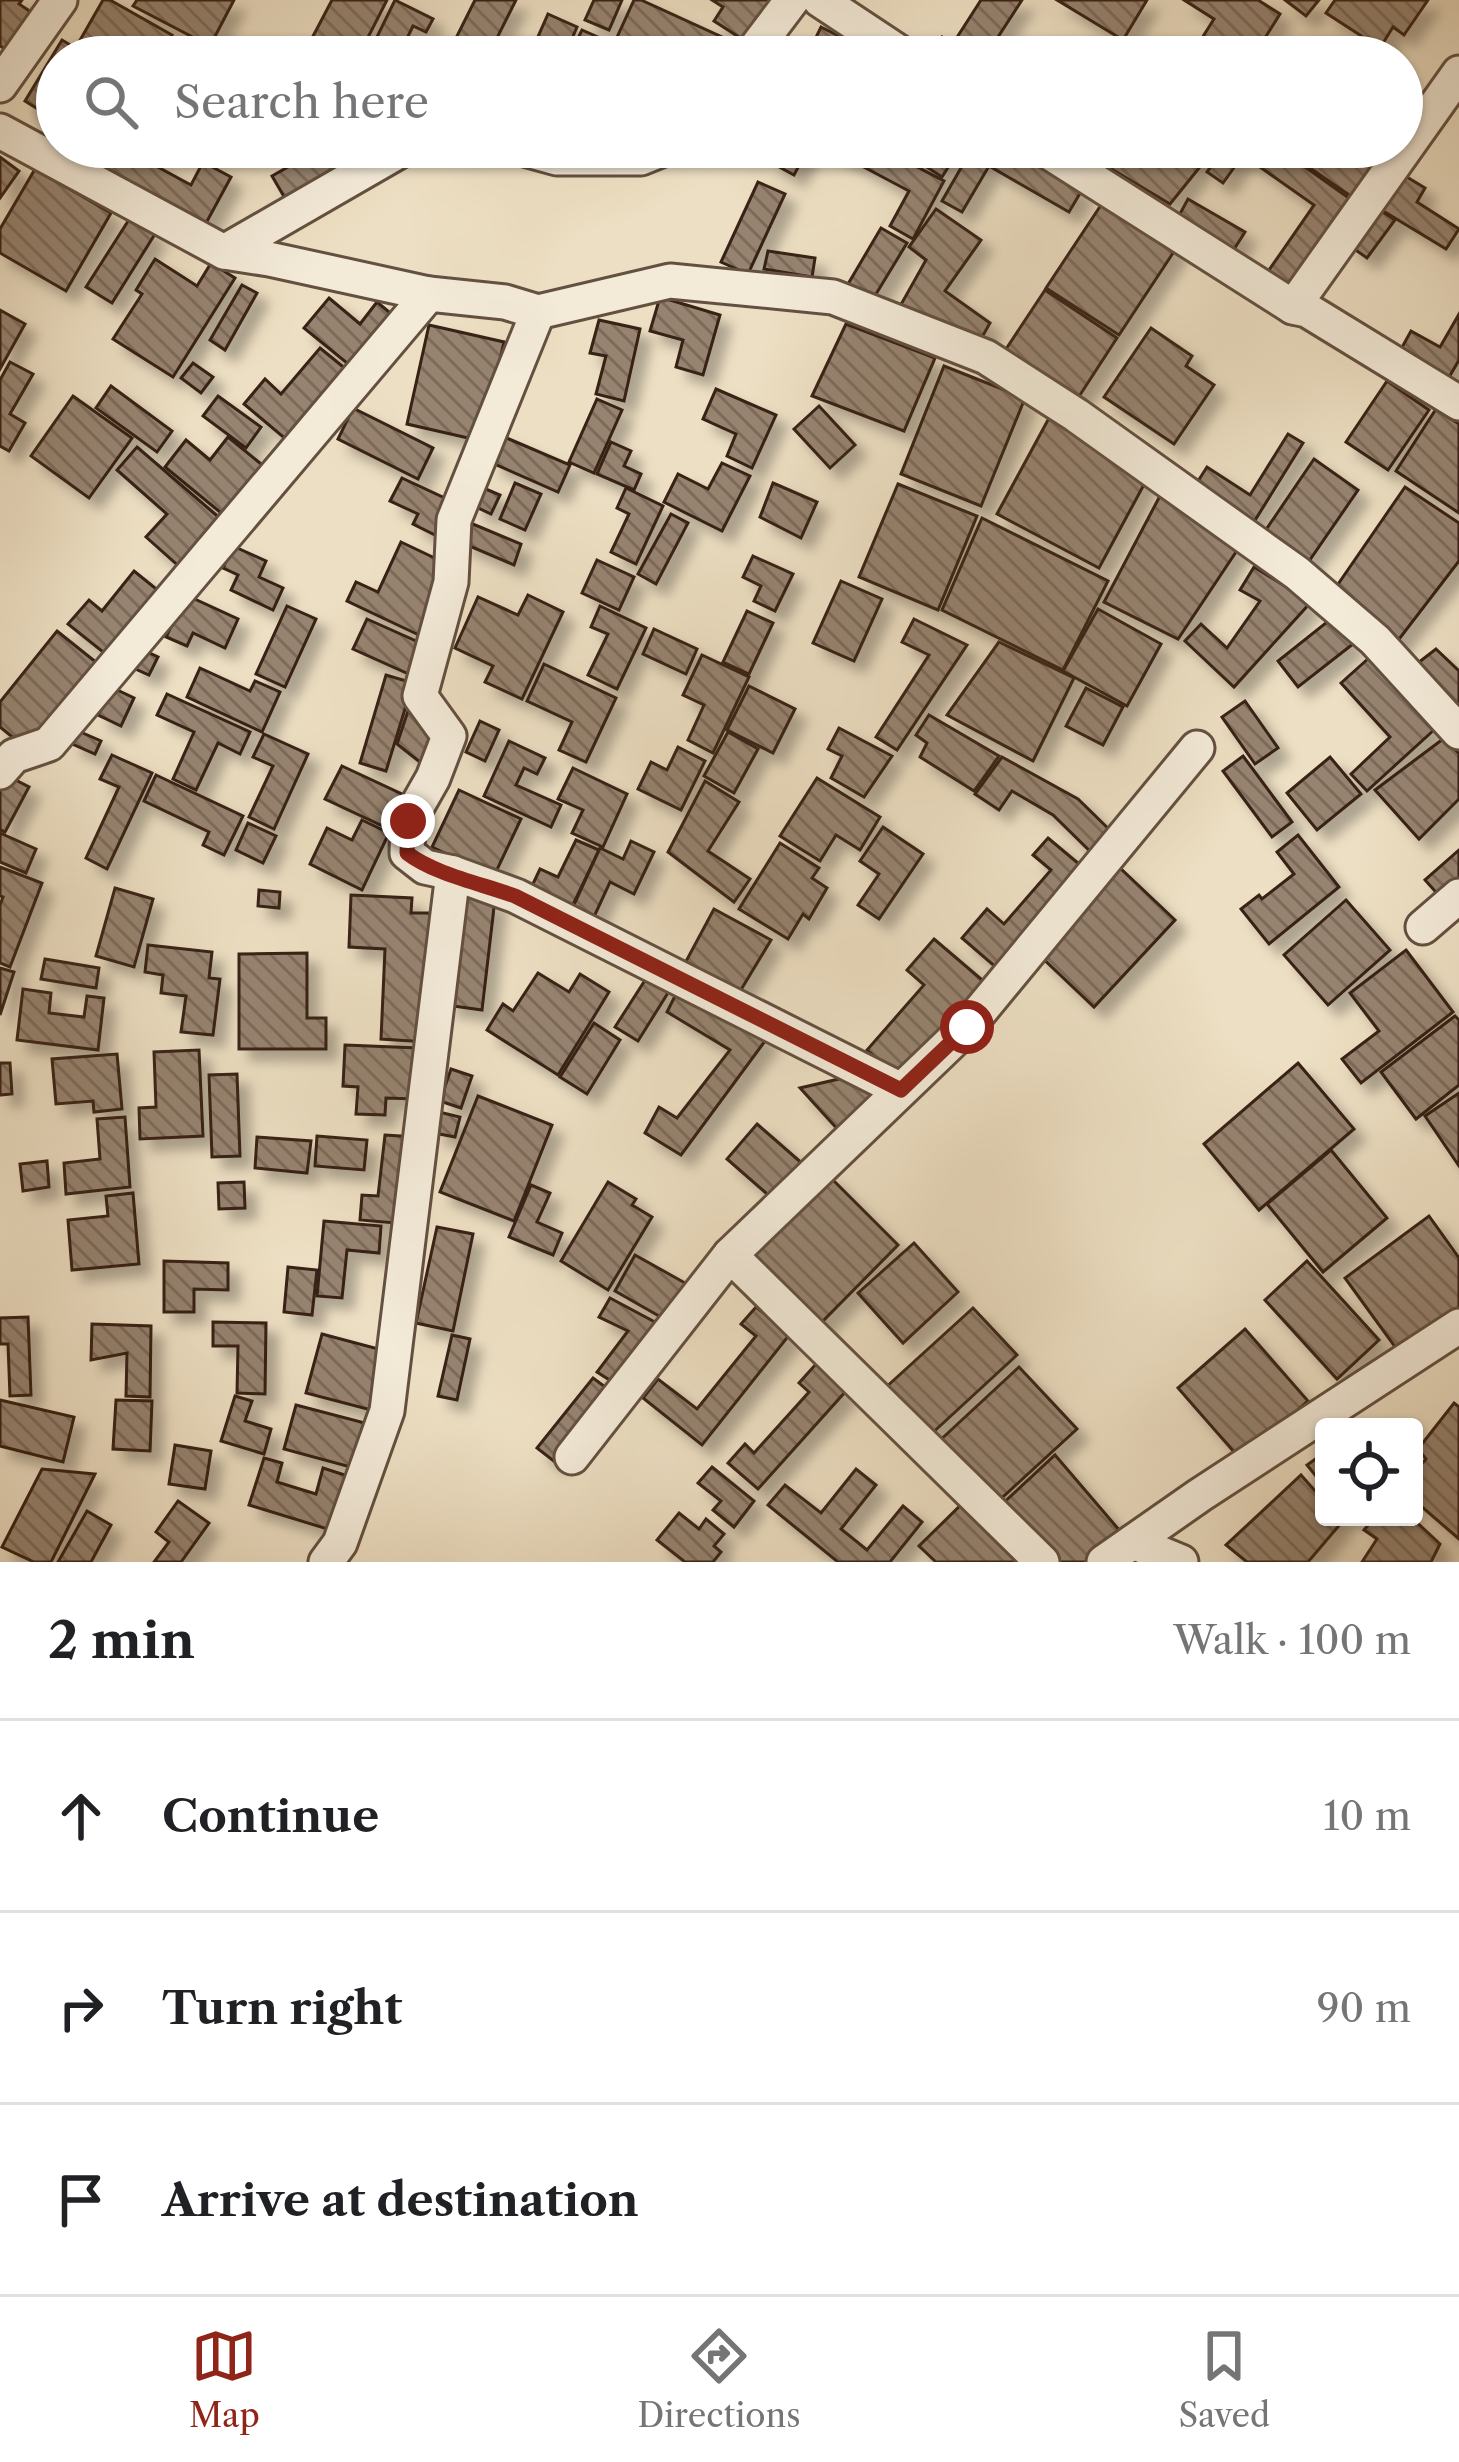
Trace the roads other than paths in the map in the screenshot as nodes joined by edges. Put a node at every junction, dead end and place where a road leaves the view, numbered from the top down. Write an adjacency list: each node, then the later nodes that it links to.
1 (60, 0): 7 (street)
2 (792, 0): 4 (street)
3 (820, 0): 5 (street)
4 (765, 36)
5 (874, 36)
6 (1459, 74): 8 (street)
7 (0, 85)
8 (1423, 125)
9 (0, 131): 10 (street)
10 (36, 150)
11 (68, 168): 15 (street)
12 (370, 168): 15 (street)
13 (1074, 168): 17 (street)
14 (1392, 168): 17 (street)
15 (224, 252): 16 (street)
16 (428, 294): 18 (street); 22 (street)
17 (1293, 307): 19 (street)
18 (538, 312): 20 (street); 23 (street)
19 (1459, 403)
20 (1459, 732)
21 (1198, 748): 26 (street)
22 (0, 772)
23 (453, 873): 26 (street); 31 (street)
24 (1459, 896): 25 (street)
25 (1423, 927)
26 (901, 1090): 27 (street)
27 (730, 1256): 29 (street); 32 (street)
28 (1459, 1326): 30 (street)
29 (572, 1457)
30 (1133, 1541): 33 (street); 34 (street)
31 (326, 1562)
32 (1042, 1562)
33 (1104, 1562)
34 (1181, 1562)

